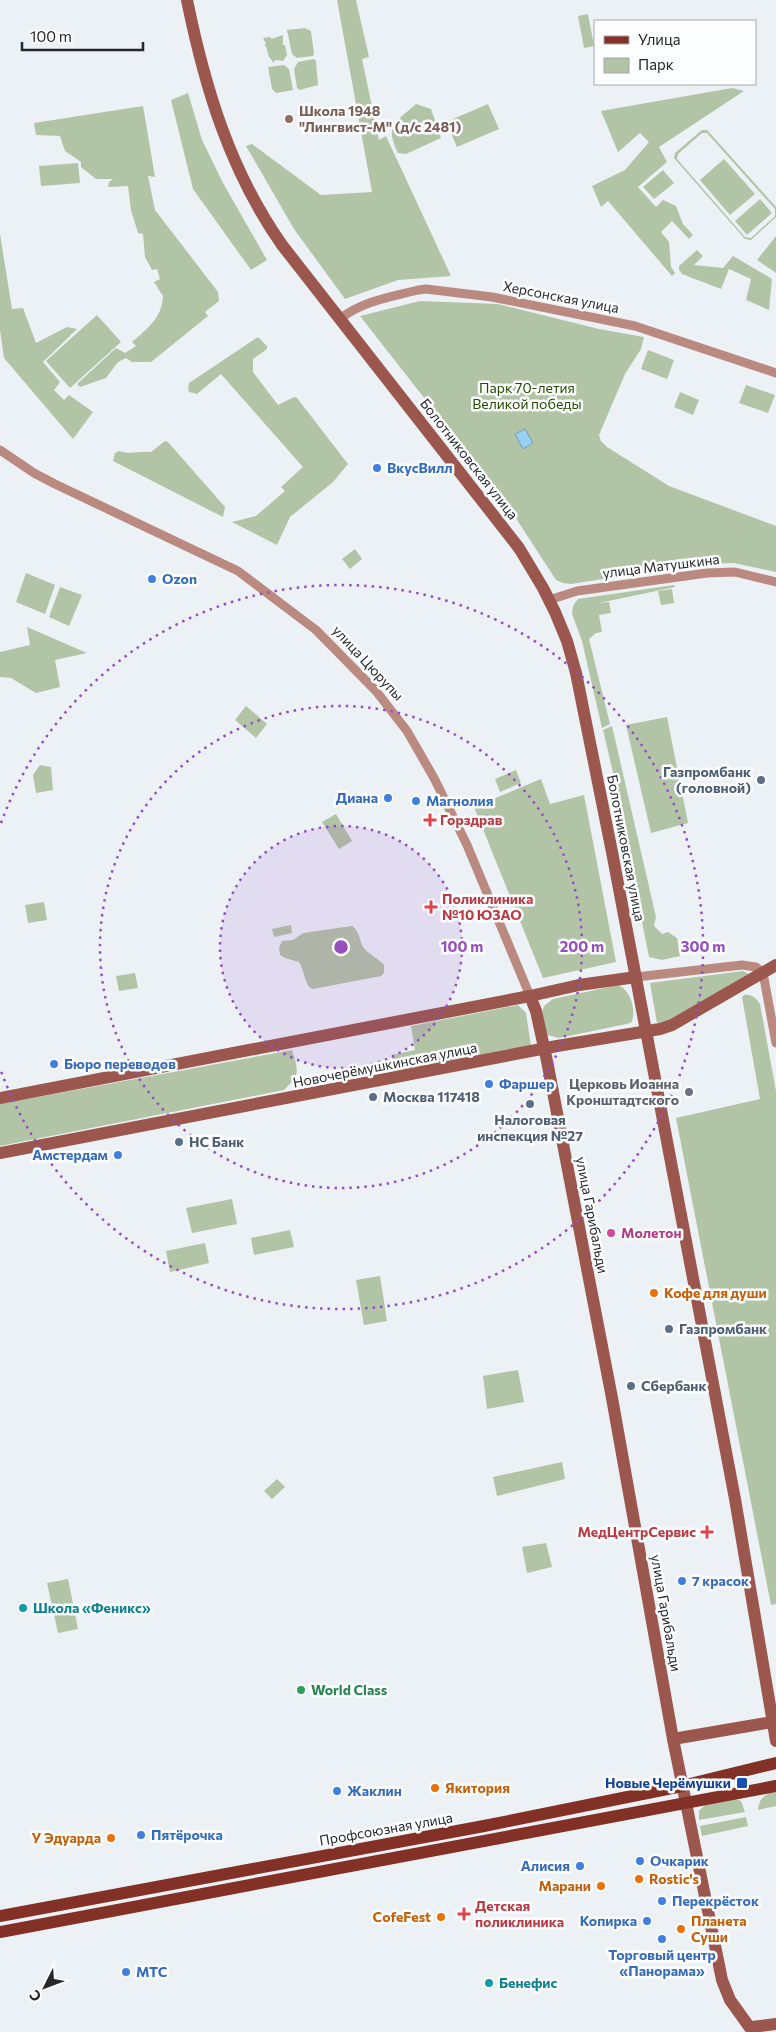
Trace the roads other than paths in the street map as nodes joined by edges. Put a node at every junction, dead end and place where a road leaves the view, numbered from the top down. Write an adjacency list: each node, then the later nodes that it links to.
1 (187, 0): 2 (street, Болотниковская улица)
2 (340, 319): 3 (street, Херсонская улица); 6 (street, Болотниковская улица)
3 (776, 373)
4 (0, 450): 10 (street, улица Цюрупы)
5 (776, 582): 6 (street, улица Матушкина)
6 (549, 600): 9 (street, Болотниковская улица)
7 (776, 966): 8 (street, Новочерёмушкинская улица)
8 (763, 973): 9 (street); 11 (street, Новочерёмушкинская улица); 12 (street)
9 (636, 977): 10 (street); 11 (street)
10 (530, 996): 13 (street, улица Цюрупы); 14 (street)
11 (646, 1031): 13 (street, Новочерёмушкинская улица); 16 (street)
12 (776, 1043)
13 (545, 1049): 15 (street, Новочерёмушкинская улица); 17 (street, улица Гарибальди)
14 (0, 1098)
15 (0, 1153)
16 (772, 1722): 17 (street); 18 (street)
17 (673, 1739): 20 (street, улица Гарибальди)
18 (776, 1741)
19 (776, 1763): 20 (main road, Профсоюзная улица)
20 (682, 1786): 22 (street, улица Гарибальди); 23 (main road, Профсоюзная улица)
21 (776, 1786): 22 (main road, Профсоюзная улица)
22 (686, 1802): 24 (main road, Профсоюзная улица); 26 (street, улица Гарибальди)
23 (0, 1916)
24 (0, 1932)
25 (776, 2024): 26 (street, улица Гарибальди)
26 (752, 2030)

